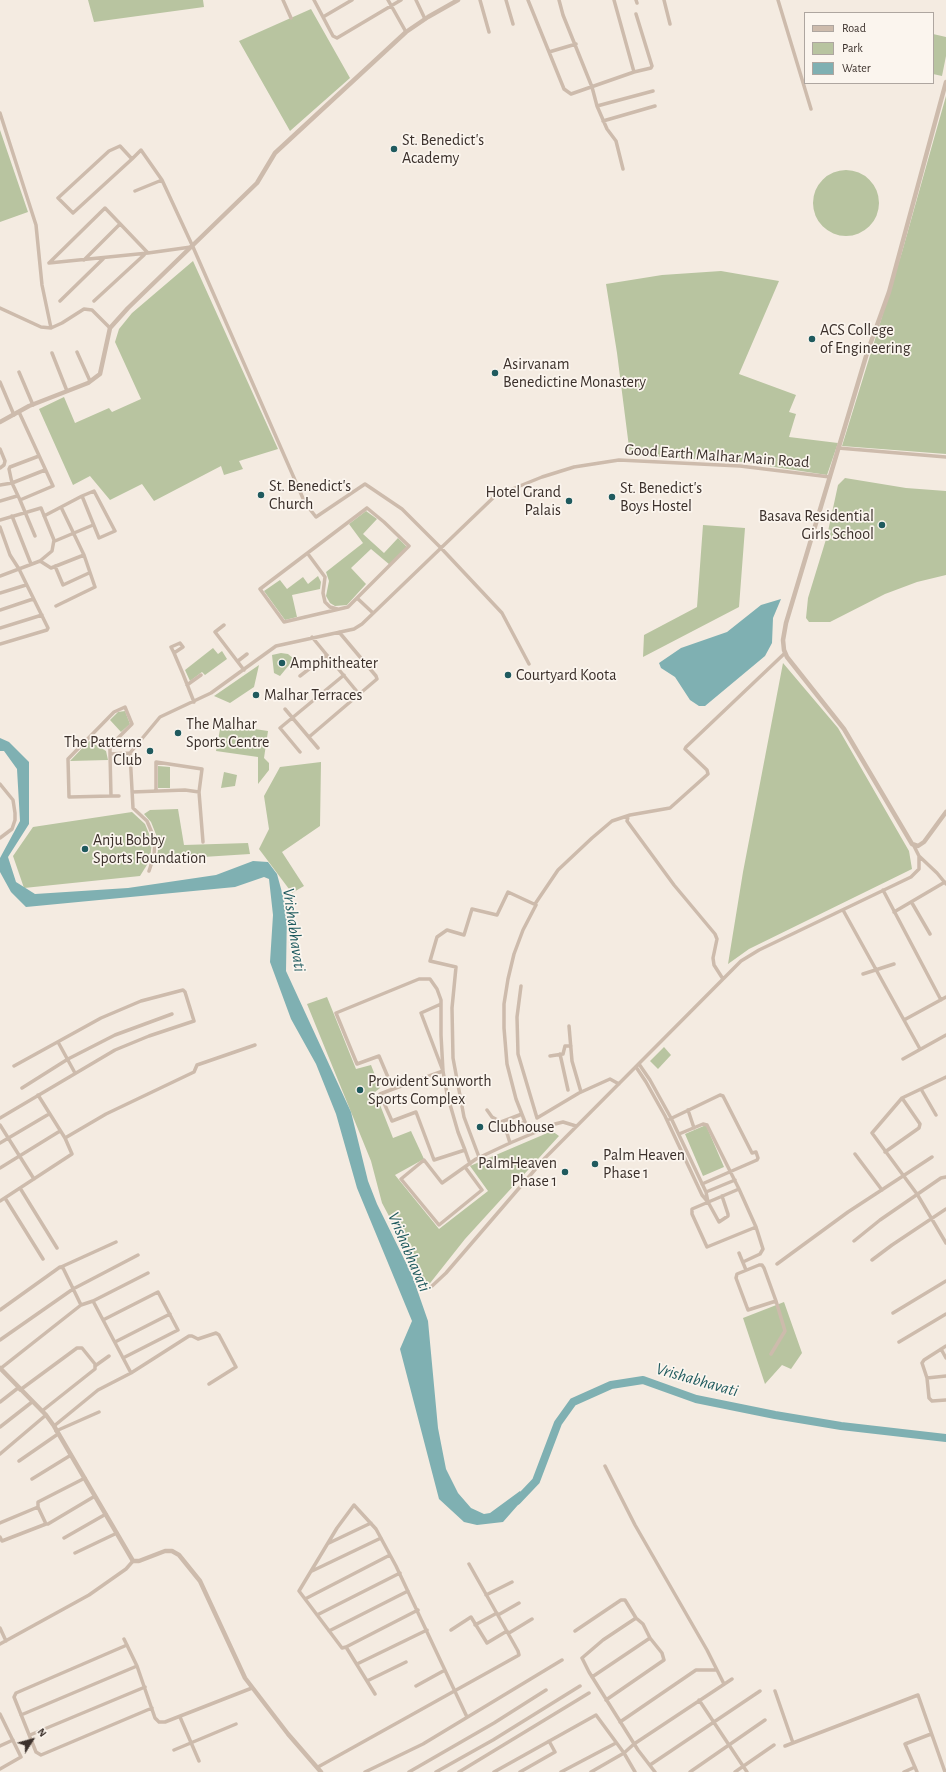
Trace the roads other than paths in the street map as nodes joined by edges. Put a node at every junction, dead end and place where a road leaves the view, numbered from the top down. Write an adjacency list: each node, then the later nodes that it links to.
1 (283, 0): 18 (street)
2 (314, 0): 17 (street)
3 (352, 0): 17 (street)
4 (388, 0): 15 (street)
5 (401, 0): 15 (street)
6 (416, 0): 19 (street)
7 (458, 0): 19 (street)
8 (480, 0): 23 (street)
9 (506, 0): 20 (street)
10 (528, 0): 25 (street)
11 (559, 0): 24 (street)
12 (614, 0): 26 (street)
13 (664, 0): 21 (street)
14 (778, 0): 32 (street)
15 (390, 6): 17 (street); 22 (street)
16 (636, 14): 26 (street)
17 (323, 17)
18 (291, 18)
19 (425, 19): 22 (street)
20 (513, 24)
21 (670, 24)
22 (406, 32): 40 (street)
23 (489, 32)
24 (576, 44): 25 (street); 28 (street)
25 (549, 52): 28 (street)
26 (634, 72): 28 (street)
27 (946, 82): 59 (street)
28 (592, 87): 30 (street)
29 (653, 91): 30 (street)
30 (597, 106): 34 (street)
31 (656, 106): 34 (street)
32 (811, 109)
33 (0, 113): 47 (street)
34 (603, 121): 36 (street)
35 (132, 159): 35 (street); 37 (street)
36 (623, 169)
37 (162, 180): 38 (street); 40 (street)
38 (135, 191)
39 (120, 224): 41 (street); 43 (street); 43 (street)
40 (193, 247): 41 (street); 48 (street); 82 (street)
41 (146, 254): 42 (street); 45 (street)
42 (104, 258): 43 (street); 44 (street)
43 (84, 260)
44 (60, 301)
45 (94, 301)
46 (0, 308): 47 (street)
47 (51, 328): 48 (street)
48 (110, 328): 52 (street)
49 (77, 352): 52 (street)
50 (52, 354): 54 (street)
51 (19, 372): 55 (street)
52 (90, 381): 54 (street)
53 (0, 382): 57 (street)
54 (67, 391): 55 (street)
55 (33, 405): 56 (street)
56 (19, 412): 57 (street); 61 (street)
57 (14, 415): 58 (street)
58 (0, 422)
59 (838, 448): 62 (street); 65 (street)
60 (0, 449): 63 (street)
61 (39, 456): 64 (street); 66 (street)
62 (946, 457)
63 (0, 468)
64 (45, 470): 66 (street); 70 (street)
65 (830, 477): 82 (street, Good Earth Malhar Main Road); 106 (street)
66 (12, 482): 67 (street); 68 (street)
67 (0, 485)
68 (17, 496): 70 (street); 71 (street)
69 (82, 496): 72 (street); 77 (street); 77 (street)
70 (20, 500): 73 (street)
71 (0, 501)
72 (61, 508): 75 (street); 79 (street)
73 (25, 512): 74 (street); 75 (street); 80 (street)
74 (12, 516): 76 (street); 86 (street)
75 (44, 516): 81 (street)
76 (0, 520)
77 (93, 525): 79 (street)
78 (0, 527): 88 (street)
79 (74, 533): 81 (street); 84 (street)
80 (34, 536)
81 (54, 540): 85 (street)
82 (441, 548): 98 (street, Good Earth Malhar Main Road); 110 (street)
83 (308, 554): 93 (street); 97 (street); 97 (street)
84 (84, 555): 87 (street); 89 (street)
85 (40, 561): 86 (street); 87 (street)
86 (32, 564): 88 (street)
87 (55, 566): 89 (street)
88 (19, 569): 90 (street); 91 (street)
89 (89, 573): 95 (street)
90 (0, 576)
91 (26, 585): 92 (street); 94 (street)
92 (0, 593)
93 (358, 598): 97 (street); 98 (street)
94 (33, 599): 96 (street); 99 (street)
95 (56, 606)
96 (0, 610)
97 (338, 610)
98 (373, 613): 102 (street, Good Earth Malhar Main Road)
99 (42, 615): 101 (street); 104 (street)
100 (224, 625): 109 (street)
101 (0, 628)
102 (338, 632): 103 (street, Good Earth Malhar Main Road); 116 (street)
103 (312, 637): 108 (street); 111 (street, Good Earth Malhar Main Road)
104 (0, 644)
105 (174, 653): 115 (street)
106 (785, 653): 132 (street); 135 (street)
107 (247, 654): 109 (street)
108 (327, 655): 113 (street); 114 (street)
109 (238, 662): 111 (street)
110 (529, 664)
111 (244, 670): 117 (street, Good Earth Malhar Main Road)
112 (201, 675): 115 (street)
113 (344, 675): 116 (street); 119 (street)
114 (300, 676)
115 (187, 685): 117 (street)
116 (359, 694): 120 (street)
117 (194, 702): 123 (street, Good Earth Malhar Main Road)
118 (285, 709): 119 (street)
119 (292, 718): 120 (street); 122 (street)
120 (309, 737): 121 (street)
121 (318, 748)
122 (300, 752)
123 (130, 753): 124 (street); 127 (street)
124 (110, 754): 129 (street); 129 (street)
125 (0, 784): 133 (street)
126 (156, 791): 127 (street); 128 (street); 128 (street)
127 (132, 792): 137 (street)
128 (199, 792): 134 (street)
129 (111, 796): 130 (street)
130 (119, 796)
131 (946, 812): 135 (street)
132 (628, 817): 141 (street); 148 (street)
133 (0, 838)
134 (203, 842)
135 (914, 846): 136 (street)
136 (919, 856): 138 (street); 139 (street)
137 (148, 871)
138 (946, 883): 140 (street)
139 (883, 890): 142 (street); 143 (street)
140 (912, 903): 143 (street); 144 (street)
141 (534, 904): 181 (street); 198 (street)
142 (843, 910): 146 (street); 148 (street)
143 (894, 912): 151 (street)
144 (930, 934)
145 (894, 964): 146 (street)
146 (876, 969): 147 (street); 154 (street)
147 (863, 974)
148 (723, 979): 166 (street)
149 (521, 986): 175 (street)
150 (946, 997): 151 (street)
151 (941, 1000): 154 (street)
152 (441, 1004): 167 (street); 167 (street); 172 (street)
153 (172, 1014): 164 (street)
154 (904, 1020): 160 (street)
155 (569, 1026): 159 (street)
156 (946, 1035): 160 (street)
157 (58, 1042): 164 (street); 165 (street); 168 (street)
158 (255, 1045): 191 (street)
159 (571, 1046): 161 (street); 175 (street)
160 (920, 1049): 163 (street)
161 (560, 1054): 162 (street); 174 (street)
162 (550, 1056)
163 (903, 1059)
164 (68, 1060): 168 (street); 171 (street)
165 (14, 1066)
166 (638, 1066): 170 (street); 184 (street)
167 (443, 1071): 172 (street); 194 (street)
168 (75, 1073): 176 (street)
169 (946, 1077): 173 (street)
170 (619, 1084): 175 (street); 186 (street)
171 (22, 1088)
172 (393, 1089): 194 (street)
173 (921, 1089): 177 (street); 182 (street)
174 (568, 1090)
175 (582, 1092)
176 (38, 1095): 180 (street); 183 (street)
177 (902, 1098): 195 (street); 195 (street)
178 (487, 1110): 181 (street)
179 (688, 1110): 184 (street); 187 (street); 203 (street)
180 (49, 1114): 188 (street); 190 (street)
181 (522, 1114): 193 (street)
182 (936, 1115)
183 (0, 1118)
184 (669, 1119): 189 (street); 217 (street)
185 (0, 1125): 190 (street)
186 (576, 1126): 193 (street); 235 (street)
187 (694, 1128): 189 (street); 203 (street)
188 (60, 1131): 191 (street); 197 (street)
189 (679, 1134): 208 (street)
190 (8, 1138): 192 (street); 197 (street)
191 (64, 1138): 206 (street)
192 (0, 1143)
193 (510, 1143): 198 (street)
194 (465, 1150): 200 (street)
195 (885, 1152): 204 (street)
196 (855, 1154): 211 (street)
197 (19, 1156): 202 (street); 206 (street)
198 (479, 1157): 200 (street)
199 (932, 1158): 204 (street)
200 (470, 1164): 201 (street)
201 (465, 1167): 201 (street)
202 (0, 1168)
203 (731, 1171): 207 (street); 208 (street)
204 (903, 1176): 211 (street); 213 (street)
205 (946, 1177): 213 (street)
206 (34, 1179): 209 (street)
207 (735, 1180): 210 (street); 212 (street)
208 (702, 1184): 212 (street)
209 (20, 1188): 215 (street); 224 (street)
210 (739, 1189): 214 (street); 220 (street)
211 (882, 1190): 230 (street)
212 (706, 1192): 217 (street)
213 (917, 1194): 219 (street); 221 (street)
214 (722, 1196): 217 (street); 217 (street)
215 (5, 1198): 216 (street); 227 (street)
216 (0, 1201)
217 (708, 1202): 220 (street)
218 (946, 1209): 219 (street)
219 (931, 1219): 223 (street); 228 (street)
220 (756, 1226): 229 (street)
221 (854, 1241)
222 (116, 1242): 231 (street)
223 (946, 1243)
224 (57, 1248)
225 (739, 1253): 229 (street)
226 (138, 1255): 236 (street)
227 (43, 1259)
228 (872, 1260)
229 (743, 1262): 232 (street)
230 (777, 1264)
231 (61, 1267): 236 (street); 240 (street)
232 (746, 1270): 237 (street); 237 (street)
233 (148, 1273): 238 (street)
234 (946, 1281): 241 (street)
235 (431, 1287)
236 (73, 1290): 239 (street); 245 (street)
237 (776, 1301): 250 (street)
238 (92, 1302): 239 (street); 244 (street)
239 (81, 1305): 255 (street)
240 (0, 1310)
241 (893, 1313)
242 (170, 1314): 244 (street); 246 (street); 252 (street)
243 (946, 1314): 247 (street)
244 (103, 1320): 246 (street)
245 (0, 1340)
246 (115, 1342): 252 (street)
247 (899, 1342)
248 (946, 1346): 249 (street)
249 (941, 1349): 253 (street); 258 (street)
250 (771, 1354)
251 (109, 1356): 254 (street)
252 (123, 1358): 256 (street)
253 (946, 1358)
254 (95, 1366): 260 (street); 264 (street)
255 (1, 1370): 260 (street)
256 (131, 1372): 259 (street); 268 (street)
257 (946, 1376): 258 (street)
258 (927, 1378): 261 (street)
259 (209, 1384)
260 (19, 1389): 262 (street); 263 (street)
261 (946, 1400)
262 (0, 1402)
263 (32, 1402): 264 (street); 267 (street)
264 (42, 1411): 266 (street)
265 (99, 1412): 268 (street)
266 (46, 1415): 268 (street); 269 (street)
267 (0, 1427)
268 (56, 1431): 270 (street); 271 (street)
269 (0, 1454)
270 (71, 1455): 273 (street); 274 (street)
271 (19, 1461)
272 (605, 1466): 320 (street)
273 (85, 1478): 275 (street); 276 (street)
274 (32, 1480)
275 (96, 1496): 277 (street); 280 (street)
276 (38, 1507): 278 (street); 280 (street)
277 (106, 1514): 281 (street); 282 (street)
278 (0, 1523)
279 (371, 1523): 283 (street); 285 (street); 285 (street)
280 (46, 1524): 284 (street)
281 (117, 1533): 286 (street); 288 (street)
282 (64, 1538)
283 (381, 1538): 287 (street); 290 (street)
284 (0, 1540)
285 (328, 1543): 290 (street)
286 (75, 1553)
287 (390, 1555): 291 (street); 295 (street)
288 (133, 1561): 311 (street); 328 (street)
289 (468, 1564): 294 (street)
290 (311, 1572): 295 (street)
291 (400, 1573): 293 (street); 299 (street)
292 (512, 1582): 294 (street)
293 (408, 1591): 297 (street); 306 (street)
294 (486, 1595): 298 (street)
295 (305, 1599): 299 (street)
296 (519, 1603): 298 (street)
297 (418, 1610): 304 (street); 314 (street)
298 (497, 1614): 302 (street); 308 (street)
299 (317, 1615): 306 (street)
300 (636, 1618): 307 (street); 309 (street); 321 (street)
301 (532, 1619): 308 (street)
302 (475, 1625): 305 (street); 308 (street)
303 (0, 1628): 311 (street)
304 (427, 1630): 317 (street); 319 (street)
305 (451, 1630)
306 (329, 1631): 314 (street)
307 (575, 1631)
308 (508, 1632): 331 (street)
309 (650, 1638): 321 (street); 335 (street)
310 (124, 1639): 313 (street)
311 (6, 1641): 312 (street)
312 (0, 1644)
313 (127, 1646): 318 (street); 339 (street)
314 (346, 1647): 317 (street)
315 (562, 1660): 341 (street)
316 (406, 1662): 323 (street)
317 (357, 1664): 323 (street)
318 (137, 1666): 327 (street); 339 (street)
319 (445, 1670): 325 (street); 331 (street)
320 (717, 1670): 324 (street); 344 (street)
321 (592, 1677): 335 (street)
322 (732, 1679): 324 (street)
323 (367, 1681): 334 (street)
324 (724, 1684): 336 (street)
325 (416, 1686)
326 (580, 1686): 370 (street)
327 (145, 1687): 337 (street); 348 (street)
328 (252, 1688): 340 (street); 364 (street)
329 (546, 1690): 369 (street)
330 (760, 1690): 345 (street)
331 (455, 1691): 341 (street); 364 (street)
332 (776, 1691): 353 (street)
333 (589, 1693): 371 (street)
334 (375, 1694)
335 (606, 1700): 344 (street)
336 (699, 1700): 345 (street); 354 (street)
337 (152, 1708): 340 (street); 348 (street)
338 (0, 1714): 343 (street)
339 (22, 1715): 348 (street)
340 (180, 1717): 351 (street)
341 (467, 1717): 368 (street)
342 (765, 1720): 355 (street)
343 (2, 1722): 349 (street)
344 (620, 1722): 354 (street)
345 (714, 1722): 355 (street); 362 (street)
346 (236, 1724): 351 (street)
347 (931, 1734): 353 (street); 365 (street); 383 (street)
348 (30, 1735)
349 (13, 1740): 357 (street); 366 (street)
350 (549, 1741): 352 (street); 372 (street); 373 (street)
351 (191, 1742): 359 (street); 361 (street)
352 (616, 1742): 360 (street); 374 (street)
353 (793, 1742): 358 (street)
354 (634, 1744): 360 (street); 362 (street)
355 (729, 1744): 363 (street); 378 (street)
356 (774, 1745): 363 (street)
357 (0, 1746)
358 (785, 1746)
359 (174, 1750)
360 (624, 1753): 375 (street); 376 (street)
361 (199, 1761)
362 (650, 1765): 377 (street)
363 (743, 1766): 379 (street); 380 (street)
364 (318, 1767): 367 (street)
365 (915, 1767): 381 (street); 382 (street)
366 (0, 1769)
367 (322, 1772)
368 (365, 1772)
369 (409, 1772)
370 (436, 1772)
371 (459, 1772)
372 (494, 1772)
373 (520, 1772)
374 (561, 1772)
375 (591, 1772)
376 (635, 1772)
377 (655, 1772)
378 (690, 1772)
379 (735, 1772)
380 (747, 1772)
381 (904, 1772)
382 (917, 1772)
383 (945, 1772)

